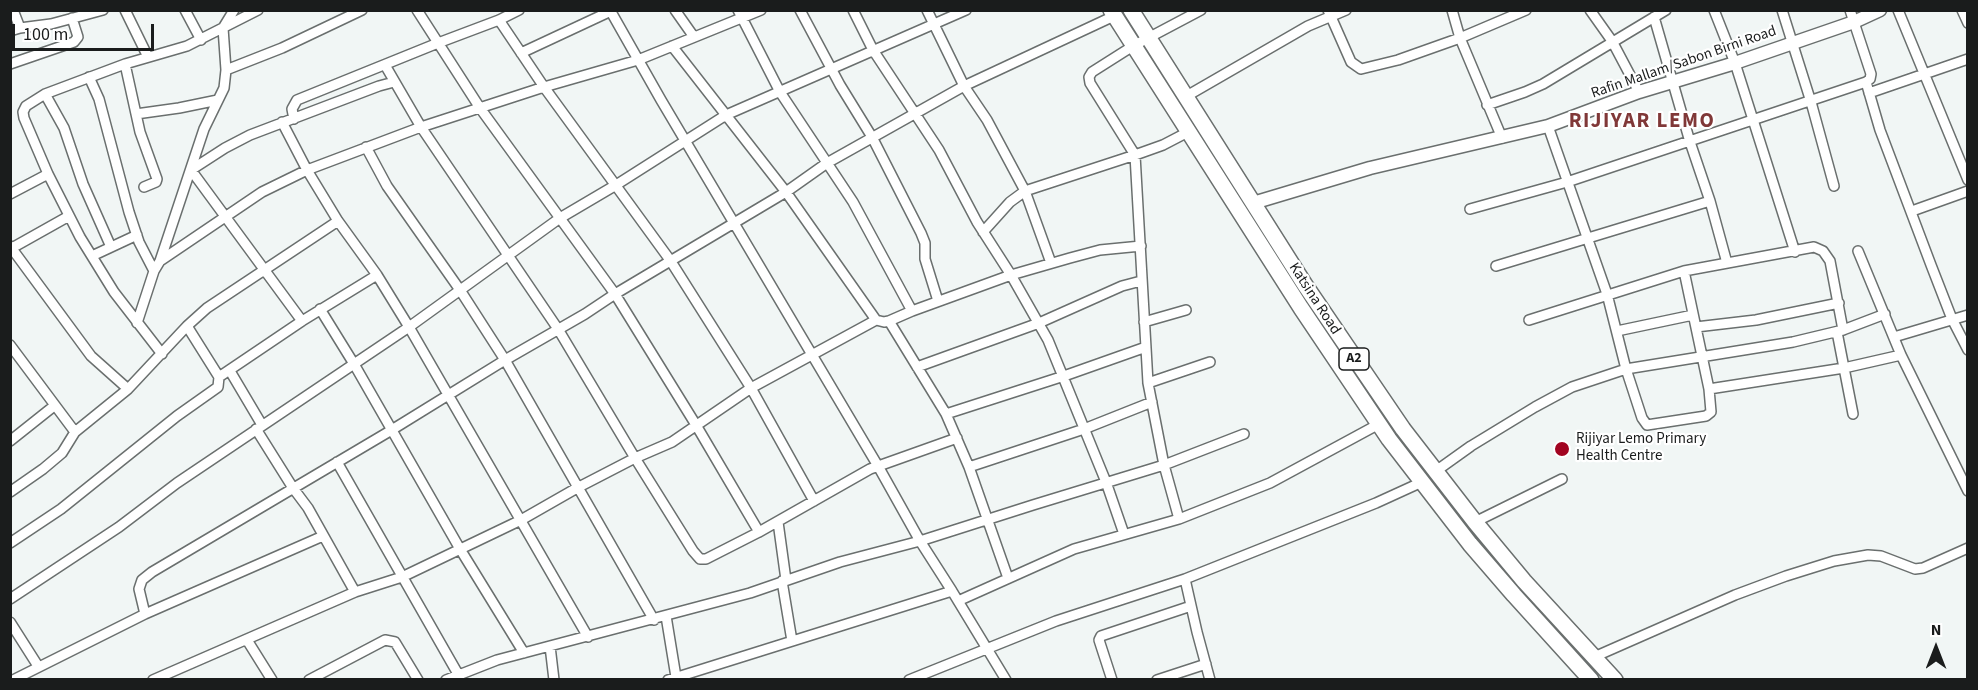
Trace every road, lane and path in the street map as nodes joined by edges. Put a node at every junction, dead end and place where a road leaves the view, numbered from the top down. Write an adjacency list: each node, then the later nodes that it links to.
1 (14, 10): 39 (street)
2 (103, 10): 34 (street)
3 (125, 10): 51 (street)
4 (185, 10): 43 (street)
5 (234, 10): 38 (street)
6 (258, 10): 38 (street)
7 (362, 10): 59 (street)
8 (417, 10): 46 (street)
9 (519, 10): 35 (street)
10 (675, 10): 40 (street)
11 (761, 10): 31 (street)
12 (800, 10): 58 (street)
13 (853, 10): 49 (street)
14 (927, 10): 37 (street)
15 (966, 10): 37 (street)
16 (1131, 10): 41 (highway, Katsina Road / A2)
17 (1201, 10): 41 (street)
18 (1346, 10): 30 (street)
19 (1452, 10): 42 (street)
20 (1526, 10): 42 (street)
21 (1590, 10): 44 (street)
22 (1666, 10): 33 (street)
23 (1714, 10): 54 (street)
24 (1782, 10): 45 (street)
25 (1880, 10): 32 (street, Rafin Mallam/Sabon Birni Road)
26 (1898, 10): 60 (street)
27 (1962, 10): 36 (street)
28 (610, 11): 50 (street); 53 (street)
29 (1112, 13): 48 (highway, Katsina Road / A2); 65 (street)
30 (1329, 13): 42 (street); 71 (street)
31 (740, 14): 40 (street); 67 (street)
32 (1852, 16): 45 (street, Rafin Mallam/Sabon Birni Road); 64 (street)
33 (1654, 17): 44 (street); 62 (street)
34 (72, 18): 39 (street); 55 (street)
35 (499, 20): 46 (street); 50 (street)
36 (1968, 23)
37 (933, 25): 49 (street); 65 (street)
38 (223, 28): 43 (street); 59 (street)
39 (15, 29)
40 (694, 37): 47 (street)
41 (1148, 38): 48 (street); 71 (highway, Katsina Road / A2)
42 (1460, 38): 74 (street)
43 (201, 40): 51 (street)
44 (1612, 41): 68 (street); 74 (street)
45 (1793, 42): 54 (street, Rafin Mallam/Sabon Birni Road); 73 (street)
46 (438, 43): 57 (street); 75 (street)
47 (672, 46): 53 (street); 78 (street)
48 (1133, 46): 84 (highway, Katsina Road / A2); 90 (street)
49 (873, 50): 58 (street); 77 (street)
50 (520, 53): 66 (street)
51 (148, 57): 56 (street)
52 (1968, 59): 60 (street)
53 (638, 60): 66 (street); 87 (street)
54 (1735, 63): 62 (street, Rafin Mallam/Sabon Birni Road); 80 (street)
55 (10, 64)
56 (125, 64): 61 (street); 76 (street)
57 (384, 65): 63 (street); 79 (street)
58 (832, 68): 67 (street); 85 (street)
59 (226, 70): 72 (street)
60 (1923, 74): 69 (street); 95 (street)
61 (89, 77): 70 (street); 114 (street)
62 (1672, 81): 68 (street, Rafin Mallam/Sabon Birni Road); 88 (street)
63 (394, 82): 79 (street); 83 (street)
64 (1866, 82): 69 (street); 73 (street)
65 (964, 86): 77 (street); 100 (street)
66 (544, 87): 75 (street); 97 (street)
67 (780, 92): 78 (street); 91 (street)
68 (1639, 92): 82 (street, Rafin Mallam/Sabon Birni Road)
69 (1869, 93): 107 (street)
70 (45, 94): 94 (street); 118 (street)
71 (1185, 97): 105 (highway, Katsina Road / A2)
72 (218, 100): 76 (street); 92 (street)
73 (1811, 102): 80 (street); 99 (street)
74 (1487, 105): 86 (street)
75 (480, 108): 83 (street); 110 (street)
76 (136, 114): 98 (street)
77 (915, 114): 85 (street); 113 (street)
78 (726, 115): 87 (street); 102 (street)
79 (294, 118): 81 (street)
80 (1752, 120): 88 (street); 120 (street)
81 (282, 122): 92 (street); 93 (street)
82 (1548, 126): 86 (street, Rafin Mallam/Sabon Birni Road); 96 (street)
83 (421, 127): 89 (street); 121 (street)
84 (1188, 132): 90 (street); 185 (highway, Katsina Road / A2)
85 (872, 137): 91 (street); 137 (street)
86 (1502, 138): 105 (street, Rafin Mallam/Sabon Birni Road)
87 (686, 141): 97 (street); 112 (street)
88 (1690, 142): 96 (street); 104 (street)
89 (366, 147): 93 (street); 134 (street)
90 (1135, 155): 100 (street); 116 (street)
91 (827, 163): 102 (street); 141 (street)
92 (192, 170): 109 (street); 124 (street)
93 (308, 170): 109 (street); 111 (street)
94 (48, 174): 103 (street); 108 (street)
95 (1968, 180)
96 (1566, 182): 106 (street); 115 (street)
97 (616, 185): 110 (street); 123 (street)
98 (144, 186)
99 (1834, 186)
100 (1025, 191): 113 (street); 125 (street)
101 (1968, 191): 107 (street)
102 (786, 192): 112 (street); 146 (street)
103 (10, 194)
104 (1710, 201): 115 (street); 126 (street)
105 (1253, 203): 199 (highway, Katsina Road / A2)
106 (1470, 209)
107 (1912, 211): 145 (street)
108 (69, 216): 117 (street); 122 (street)
109 (226, 217): 124 (street); 128 (street)
110 (560, 218): 121 (street); 135 (street)
111 (338, 221): 128 (street); 131 (street)
112 (734, 224): 123 (street); 164 (street)
113 (983, 232): 132 (street)
114 (137, 235): 118 (street); 129 (street)
115 (1587, 238): 127 (street); 136 (street)
116 (1141, 246): 125 (street); 133 (street)
117 (11, 247): 178 (street)
118 (111, 247): 122 (street)
119 (1858, 251): 142 (street)
120 (1795, 252): 126 (street); 138 (street)
121 (508, 254): 134 (street); 156 (street)
122 (92, 256): 150 (street)
123 (670, 260): 135 (street); 177 (street)
124 (160, 261): 129 (street)
125 (1051, 263): 132 (street)
126 (1727, 263): 130 (street)
127 (1496, 266)
128 (264, 270): 148 (street); 153 (street)
129 (154, 271): 150 (street)
130 (1684, 271): 136 (street); 143 (street)
131 (377, 275): 139 (street); 154 (street)
132 (1011, 275): 137 (street); 151 (street)
133 (1141, 281): 151 (street); 152 (street)
134 (460, 290): 154 (street); 167 (street)
135 (615, 294): 156 (street); 186 (street)
136 (1607, 294): 147 (street); 157 (street)
137 (938, 301): 141 (street)
138 (1839, 303): 155 (street); 158 (street)
139 (320, 309): 148 (street); 169 (street)
140 (1186, 310): 152 (street)
141 (912, 311): 149 (street)
142 (1885, 314): 158 (street); 159 (street)
143 (1693, 315): 155 (street); 157 (street)
144 (1968, 315): 145 (street)
145 (1952, 319): 159 (street); 162 (street)
146 (876, 320): 149 (street); 164 (street)
147 (1529, 320)
148 (302, 321): 173 (street)
149 (890, 321): 170 (street)
150 (137, 322): 163 (street)
151 (1039, 322): 170 (street); 174 (street)
152 (1144, 322): 161 (street)
153 (187, 326): 163 (street); 175 (street)
154 (409, 327): 169 (street); 180 (street)
155 (1696, 327): 166 (street)
156 (558, 329): 167 (street); 194 (street)
157 (1617, 331): 172 (street)
158 (1840, 331): 166 (street); 171 (street)
159 (1894, 337): 165 (street)
160 (10, 345): 182 (street)
161 (1146, 347): 174 (street); 176 (street)
162 (1968, 350)
163 (162, 354): 178 (street)
164 (813, 354): 177 (street); 197 (street)
165 (1901, 355): 171 (street); 205 (street)
166 (1702, 357): 172 (street); 179 (street)
167 (505, 360): 180 (street); 204 (street)
168 (1210, 362): 176 (street)
169 (354, 364): 187 (street); 189 (street)
170 (917, 367): 183 (street)
171 (1844, 368): 179 (street); 184 (street)
172 (1626, 369): 179 (street); 199 (street)
173 (230, 371): 175 (street); 187 (street)
174 (1064, 376): 183 (street); 188 (street)
175 (219, 377): 217 (street)
176 (1148, 383): 181 (street)
177 (751, 388): 186 (street); 207 (street)
178 (128, 389): 190 (street)
179 (1709, 389)
180 (448, 394): 189 (street); 210 (street)
181 (1152, 402): 188 (street); 196 (street)
182 (54, 406): 190 (street); 193 (street)
183 (946, 414): 192 (street)
184 (1853, 414)
185 (1379, 424): 202 (highway, Katsina Road / A2); 209 (street)
186 (696, 425): 194 (street); 213 (street)
187 (259, 427): 203 (street); 226 (street)
188 (1084, 429): 198 (street); 201 (street)
189 (390, 430): 195 (street); 219 (street)
190 (75, 432): 206 (street)
191 (1244, 435): 196 (street)
192 (957, 438): 197 (street); 198 (street)
193 (10, 441)
194 (635, 458): 204 (street); 213 (street)
195 (337, 462): 203 (street); 220 (street)
196 (1164, 465): 201 (street); 209 (street)
197 (878, 466): 207 (street); 216 (street)
198 (969, 467): 208 (street)
199 (1436, 471): 212 (highway, Katsina Road / A2)
200 (1562, 479): 212 (street)
201 (1106, 482): 208 (street); 214 (street)
202 (1422, 482): 222 (street); 256 (highway, Katsina Road / A2)
203 (293, 488): 215 (street); 229 (street)
204 (577, 488): 210 (street); 231 (street)
205 (1968, 491)
206 (10, 492)
207 (814, 501): 211 (street)
208 (988, 519): 216 (street); 221 (street)
209 (1179, 519): 214 (street)
210 (521, 520): 219 (street); 233 (street)
211 (778, 522): 213 (street); 223 (street)
212 (1475, 522): 239 (highway, Katsina Road / A2)
213 (759, 532)
214 (1124, 534): 221 (street)
215 (323, 536): 225 (street); 229 (street)
216 (920, 541): 223 (street); 224 (street)
217 (10, 543)
218 (1968, 548): 239 (street)
219 (459, 549): 220 (street); 238 (street)
220 (402, 577): 225 (street); 242 (street)
221 (1008, 578): 227 (street)
222 (1185, 579): 228 (street); 237 (street)
223 (784, 580): 230 (street); 235 (street)
224 (952, 591): 227 (street); 235 (street)
225 (355, 592): 234 (street)
226 (10, 599)
227 (958, 601): 237 (street)
228 (1191, 606): 240 (street); 253 (street)
229 (145, 614): 241 (street)
230 (666, 616): 231 (street); 243 (street)
231 (654, 620): 233 (street)
232 (10, 622): 241 (street)
233 (588, 637): 236 (street)
234 (247, 640): 246 (street); 247 (street)
235 (792, 641): 243 (street)
236 (550, 646): 238 (street); 251 (street)
237 (986, 648): 244 (street); 252 (street)
238 (524, 653): 242 (street)
239 (1594, 657): 257 (highway, Katsina Road / A2)
240 (1206, 664): 254 (street); 255 (street)
241 (39, 666): 245 (street)
242 (458, 674): 250 (street)
243 (672, 678)
244 (914, 679)
245 (13, 680)
246 (153, 680)
247 (272, 680)
248 (309, 680): 249 (street)
249 (418, 680)
250 (446, 680)
251 (554, 680)
252 (1006, 680)
253 (1112, 680)
254 (1157, 680)
255 (1210, 680)
256 (1591, 680)
257 (1615, 680)

